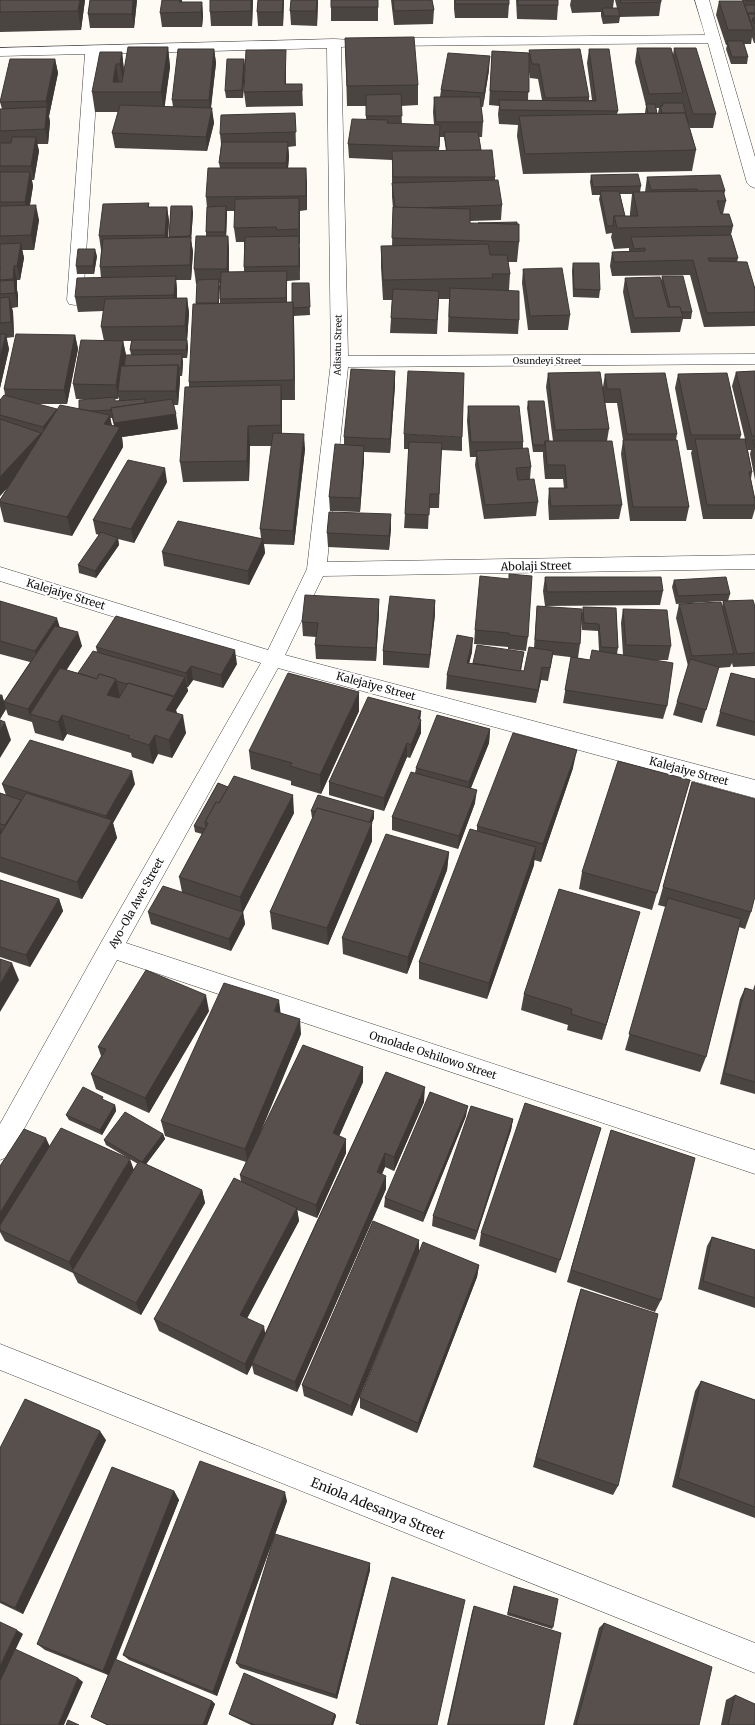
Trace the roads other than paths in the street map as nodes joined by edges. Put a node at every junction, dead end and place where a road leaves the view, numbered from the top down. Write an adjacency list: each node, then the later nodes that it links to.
1 (702, 0): 2 (street)
2 (713, 39): 5 (street); 8 (street)
3 (334, 43): 4 (street); 6 (street); 11 (street, Adisatu Street)
4 (358, 43)
5 (374, 43)
6 (92, 50): 7 (street); 9 (street)
7 (0, 52)
8 (755, 183)
9 (75, 300)
10 (755, 360): 11 (street, Osundeyi Street)
11 (340, 362): 13 (street, Adisatu Street)
12 (755, 562): 13 (street, Abolaji Street)
13 (317, 569): 15 (street, Adisatu Street)
14 (0, 574): 15 (street, Kalejaiye Street)
15 (273, 658): 16 (street, Kalejaiye Street); 17 (street, Ayo-Ola Awe Street)
16 (755, 789)
17 (110, 948): 18 (street, Ayo-Ola Awe Street); 19 (street, Omolade Oshilowo Street)
18 (0, 1148)
19 (755, 1162)
20 (0, 1357): 21 (street, Eniola Adesanya Street)
21 (755, 1658)

